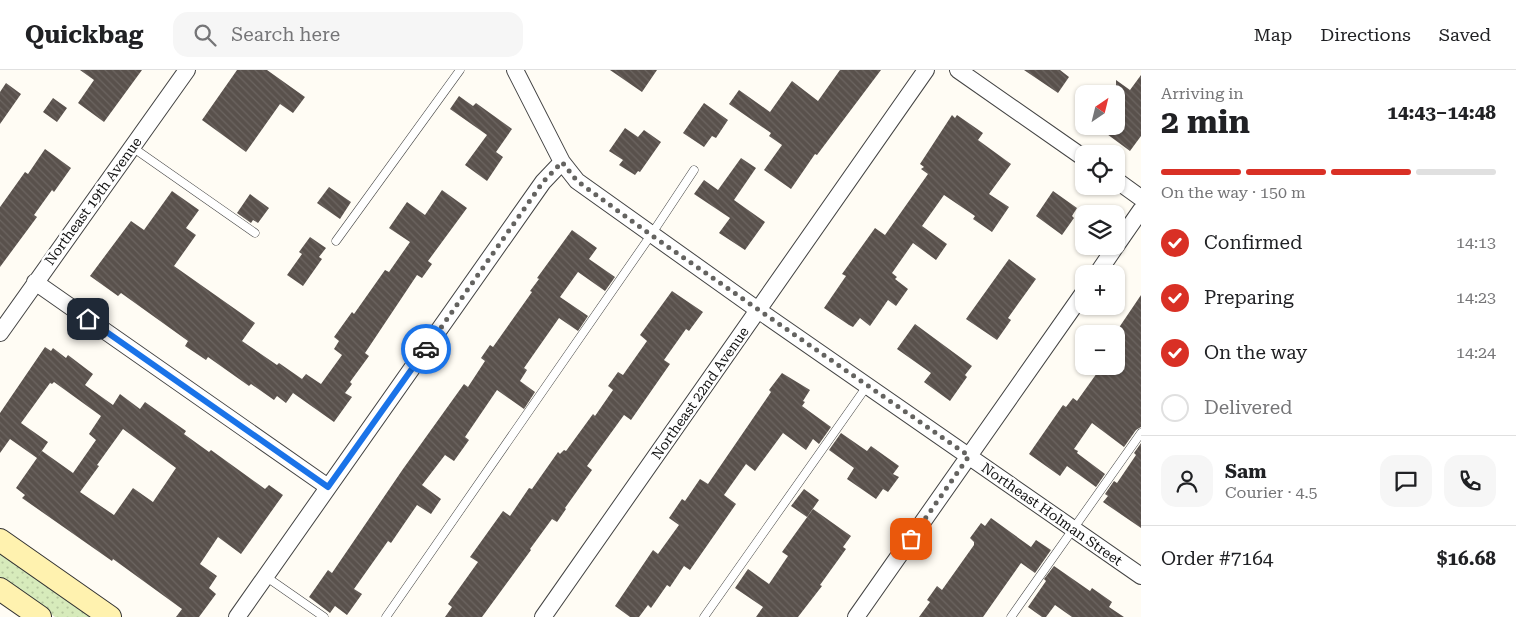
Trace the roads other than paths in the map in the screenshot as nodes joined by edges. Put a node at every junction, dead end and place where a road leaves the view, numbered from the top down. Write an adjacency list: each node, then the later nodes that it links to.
1 (187, 70): 6 (street, Northeast 19th Avenue)
2 (460, 70): 16 (lane)
3 (515, 70): 8 (street, Northeast Holman Street)
4 (926, 70): 19 (street, Northeast 22nd Avenue)
5 (958, 70): 7 (street)
6 (132, 147): 13 (lane); 17 (street, Northeast 19th Avenue)
7 (1075, 152)
8 (562, 162): 15 (street, Northeast Holman Street); 24 (street)
9 (694, 170): 15 (lane)
10 (1125, 186): 11 (street)
11 (1141, 198)
12 (1141, 210): 14 (street)
13 (255, 233)
14 (1125, 233)
15 (651, 235): 19 (street, Northeast Holman Street); 34 (lane)
16 (336, 242)
17 (35, 282): 20 (street, Northeast 19th Avenue); 24 (street)
18 (1075, 305): 23 (street)
19 (758, 310): 21 (street, Northeast Holman Street); 35 (street, Northeast 22nd Avenue)
20 (0, 333)
21 (867, 386): 23 (street, Northeast Holman Street); 36 (lane)
22 (1141, 433): 25 (lane)
23 (969, 456): 25 (street, Northeast Holman Street); 37 (street)
24 (328, 487): 27 (street)
25 (1074, 529): 28 (street, Northeast Holman Street); 38 (lane)
26 (0, 540): 31 (street)
27 (265, 576): 32 (street); 33 (lane)
28 (1141, 576)
29 (0, 589): 30 (street)
30 (40, 617)
31 (110, 617)
32 (237, 617)
33 (324, 617)
34 (386, 617)
35 (543, 617)
36 (704, 617)
37 (856, 617)
38 (1012, 617)

